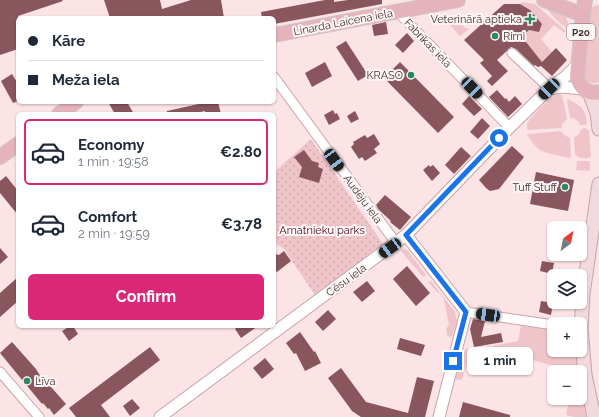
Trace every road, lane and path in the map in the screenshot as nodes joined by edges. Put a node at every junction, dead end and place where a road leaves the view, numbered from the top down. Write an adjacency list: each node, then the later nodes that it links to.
1 (458, 0): 4 (main road, Linarda Laicena iela)
2 (544, 0): 5 (main road)
3 (585, 0): 5 (main road, P20)
4 (397, 11): 6 (main road, Linarda Laicena iela); 13 (street, Fabrikas iela)
5 (583, 15): 9 (main road, P20)
6 (276, 35)
7 (512, 53): 10 (street)
8 (276, 80): 19 (street, Audēju iela)
9 (585, 83): 10 (street); 10 (street, Cēsu iela); 14 (main road)
10 (548, 87): 13 (street, Cēsu iela)
11 (73, 104): 12 (main road)
12 (62, 112)
13 (509, 127): 18 (street, Cēsu iela)
14 (599, 129)
15 (16, 145): 16 (main road)
16 (0, 157)
17 (599, 184): 21 (main road)
18 (406, 235): 19 (street, Cēsu iela); 20 (street)
19 (396, 243): 26 (street, Cēsu iela)
20 (466, 312): 22 (street); 27 (street)
21 (581, 317)
22 (547, 324)
23 (583, 357): 28 (main road)
24 (0, 372): 25 (street)
25 (39, 417)
26 (160, 417)
27 (438, 417)
28 (594, 417)

